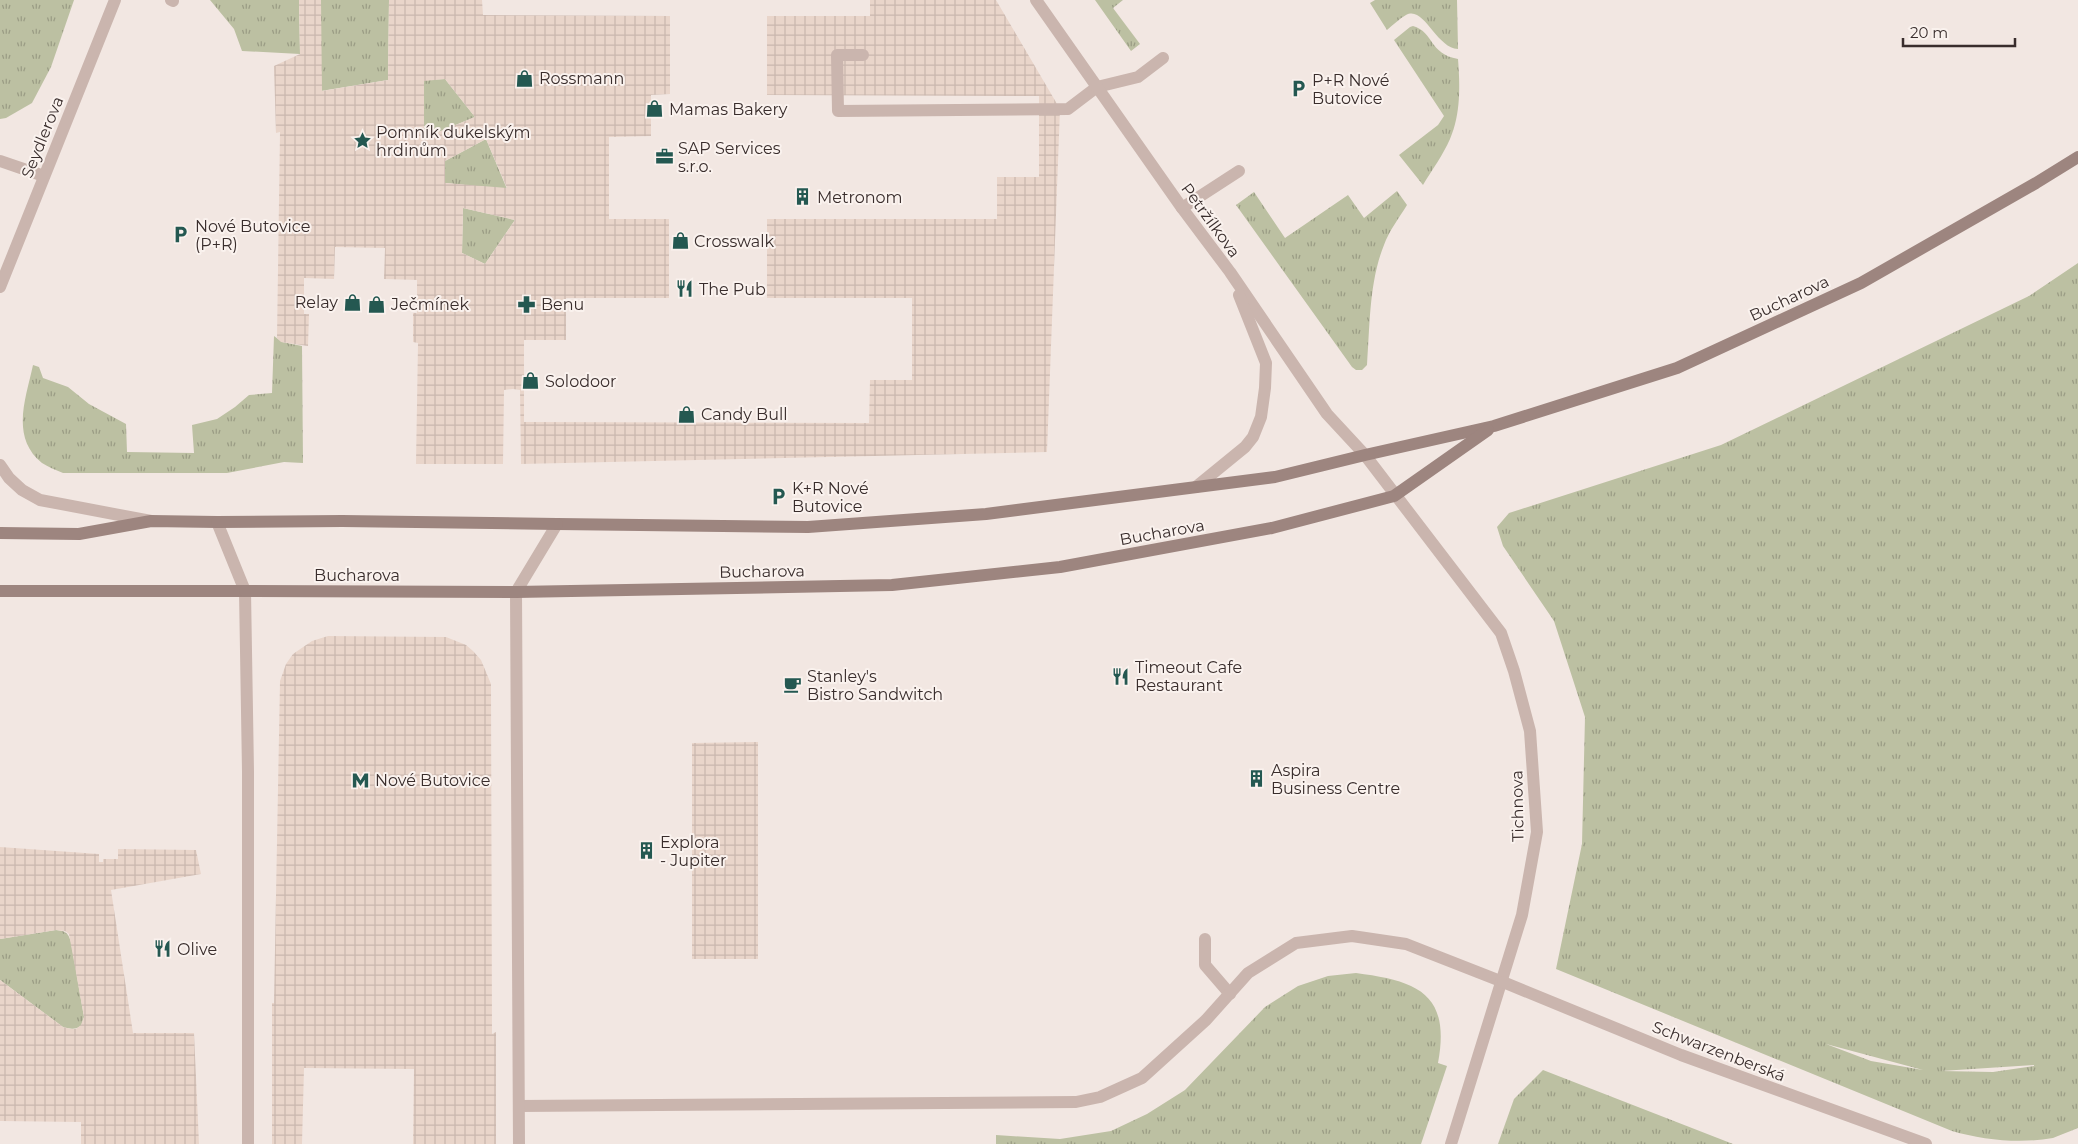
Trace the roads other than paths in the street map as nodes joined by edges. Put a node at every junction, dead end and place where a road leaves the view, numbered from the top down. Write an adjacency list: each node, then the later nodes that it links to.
1 (115, 0): 9 (street, Seydlerova)
2 (1036, 0): 5 (street, Petržílkova)
3 (863, 54): 5 (street)
4 (1162, 58): 5 (street)
5 (1097, 87): 10 (street, Petržílkova)
6 (2078, 157): 13 (main road, Bucharova)
7 (0, 161): 9 (street)
8 (1239, 171): 10 (street)
9 (44, 176): 12 (street, Seydlerova)
10 (1182, 208): 11 (street, Petržílkova)
11 (1230, 272): 14 (street, Petržílkova); 16 (street)
12 (0, 287)
13 (1494, 426): 14 (main road, Bucharova); 17 (main road, Bucharova)
14 (1365, 454): 16 (main road, Bucharova); 17 (street, Petržílkova)
15 (0, 465): 18 (street)
16 (1196, 487): 20 (main road, Bucharova)
17 (1394, 496): 24 (main road, Bucharova); 26 (street, Tichnova)
18 (151, 521): 19 (main road, Bucharova); 21 (main road, Bucharova)
19 (217, 522): 20 (main road, Bucharova, bridge); 23 (street)
20 (557, 524): 24 (street)
21 (0, 533)
22 (0, 591): 23 (main road, Bucharova)
23 (245, 591): 24 (main road, Bucharova, bridge); 29 (street)
24 (516, 592): 28 (street)
25 (1205, 939): 27 (street)
26 (1503, 982): 27 (street, Schwarzenberská); 31 (street, Tichnova); 32 (street, Schwarzenberská)
27 (1230, 994): 28 (street, Schwarzenberská)
28 (519, 1106): 30 (street)
29 (248, 1144)
30 (519, 1144)
31 (1451, 1144)
32 (1926, 1144)

